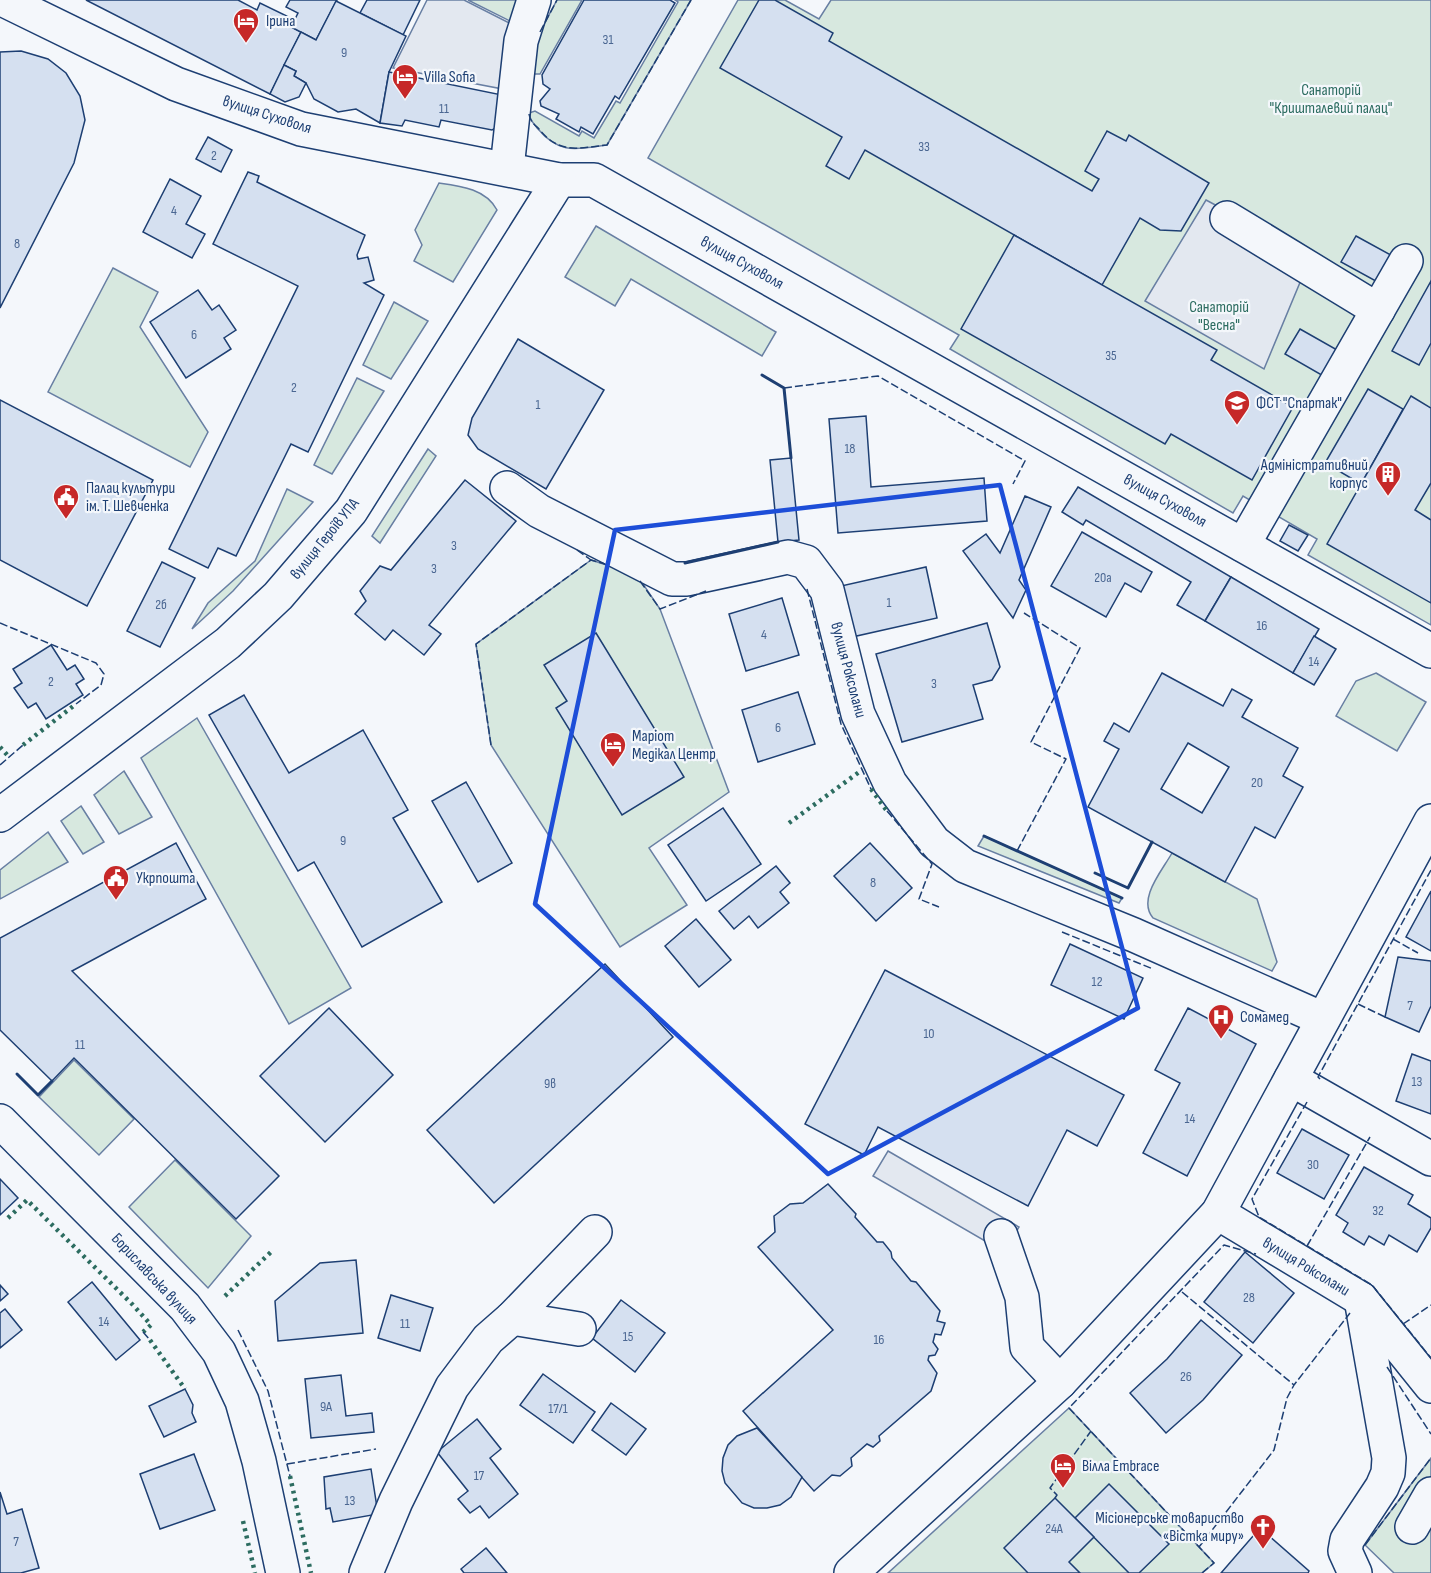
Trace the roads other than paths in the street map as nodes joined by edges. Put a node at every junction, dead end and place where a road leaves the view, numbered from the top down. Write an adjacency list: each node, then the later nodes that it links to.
1 (4, 0): 3 (street, вулиця Суховоля)
2 (534, 0): 3 (street)
3 (507, 168): 4 (street, вулиця Суховоля)
4 (559, 180): 9 (street, вулиця Суховоля); 11 (street, вулиця Героїв УПА)
5 (1227, 218): 7 (street)
6 (1406, 261): 7 (street)
7 (1378, 310): 9 (street)
8 (507, 488): 13 (street, вулиця Роксолани)
9 (1243, 545): 10 (street, вулиця Суховоля)
10 (1431, 651)
11 (0, 815)
12 (1431, 821): 13 (street)
13 (1323, 1019): 14 (street)
14 (1291, 1079): 16 (street); 17 (street)
15 (0, 1120): 27 (street, Бориславська вулиця)
16 (1431, 1159)
17 (1218, 1213): 20 (street, вулиця Роксолани); 23 (street)
18 (595, 1232): 21 (street)
19 (1001, 1236): 23 (street)
20 (1361, 1299): 24 (street, вулиця Роксолани); 30 (street)
21 (512, 1318): 22 (street); 28 (street)
22 (579, 1329)
23 (1060, 1382): 29 (street)
24 (1431, 1386)
25 (1431, 1494): 26 (street)
26 (1412, 1527)
27 (283, 1573)
28 (366, 1573)
29 (851, 1573)
30 (1355, 1573)

